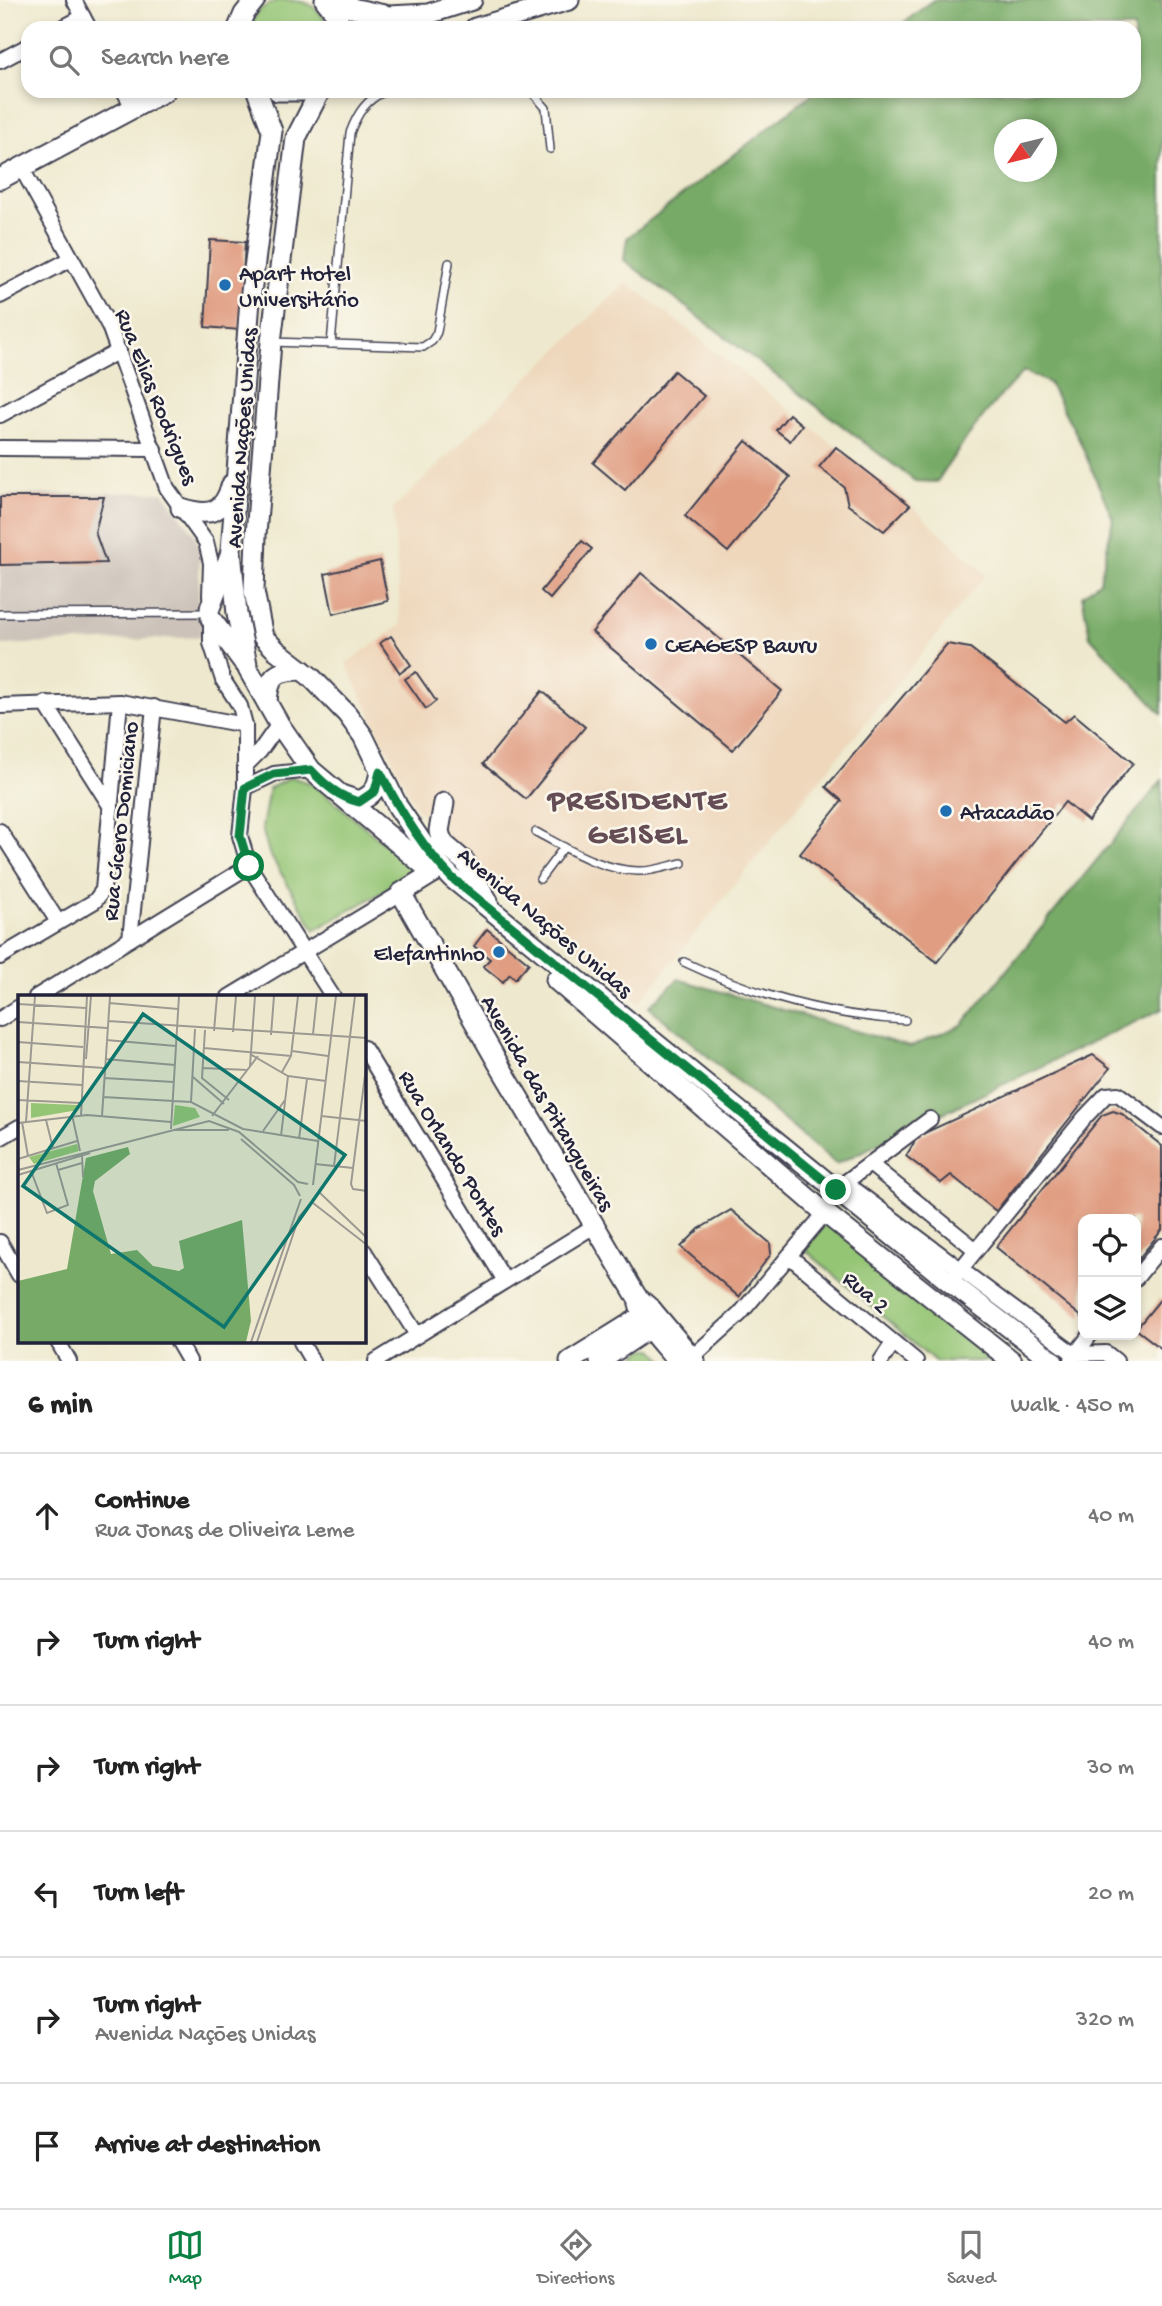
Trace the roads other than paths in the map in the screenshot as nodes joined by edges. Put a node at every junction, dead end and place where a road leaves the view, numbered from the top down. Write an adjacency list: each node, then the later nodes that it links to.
1 (74, 0): 6 (street)
2 (472, 0): 5 (main road)
3 (569, 0): 9 (main road)
4 (253, 1): 7 (main road)
5 (327, 2): 8 (main road)
6 (85, 21)
7 (242, 21)
8 (339, 21)
9 (498, 21)
10 (21, 50): 11 (street)
11 (0, 61)
12 (128, 98): 18 (street)
13 (152, 98): 18 (main road)
14 (260, 98): 31 (main road, Avenida Nações Unidas)
15 (316, 98): 25 (main road, Avenida Nações Unidas)
16 (374, 98): 26 (lane)
17 (537, 98): 19 (lane)
18 (134, 108): 20 (main road)
19 (550, 149)
20 (21, 167): 21 (main road); 22 (street, Rua Elias Rodrigues)
21 (0, 179)
22 (71, 258): 24 (street); 27 (street, Rua Elias Rodrigues)
23 (449, 263): 26 (lane)
24 (0, 296)
25 (271, 342): 26 (lane); 37 (main road, Avenida Nações Unidas)
26 (331, 344)
27 (119, 351): 28 (street); 30 (street, Rua Elias Rodrigues)
28 (0, 415)
29 (0, 448): 30 (street)
30 (154, 449): 32 (street, Rua Elias Rodrigues)
31 (238, 467): 32 (main road); 33 (main road, Avenida Nações Unidas)
32 (181, 508): 34 (street, Rua Elias Rodrigues)
33 (232, 551): 34 (main road); 36 (main road, Avenida Nações Unidas)
34 (211, 613): 35 (lane); 36 (main road); 44 (street, Rua Elias Rodrigues)
35 (0, 614)
36 (248, 669): 38 (main road, Avenida Nações Unidas)
37 (302, 670): 38 (main road); 46 (main road, Avenida Nações Unidas)
38 (267, 701): 43 (main road, Avenida Nações Unidas)
39 (120, 702): 40 (street); 42 (street); 50 (street)
40 (45, 703): 41 (street); 50 (street)
41 (0, 706)
42 (154, 707): 44 (street); 61 (street, Rua Cícero Domiciano)
43 (279, 724): 45 (street); 47 (main road, Avenida Nações Unidas)
44 (245, 725): 45 (street)
45 (246, 765): 48 (street)
46 (380, 772): 47 (main road); 59 (main road, Avenida Nações Unidas)
47 (317, 777): 48 (street); 56 (main road, Avenida Nações Unidas)
48 (245, 788): 55 (street)
49 (444, 803): 59 (main road)
50 (111, 807): 60 (street)
51 (0, 831): 60 (street)
52 (536, 832): 53 (lane)
53 (564, 847): 54 (lane); 57 (lane)
54 (681, 863)
55 (249, 866): 61 (street); 62 (street)
56 (433, 873): 58 (main road); 78 (main road, Avenida Nações Unidas)
57 (540, 879)
58 (401, 892): 62 (street); 79 (main road, Avenida das Pitangueiras)
59 (493, 911): 77 (main road, Avenida Nações Unidas)
60 (58, 922): 63 (street)
61 (130, 939): 65 (street)
62 (306, 951): 66 (street); 67 (street)
63 (0, 957)
64 (684, 962): 70 (lane)
65 (39, 995)
66 (232, 995)
67 (333, 995)
68 (18, 1008): 69 (street)
69 (0, 1019)
70 (905, 1020)
71 (366, 1051): 88 (street, Rua Orlando Pontes)
72 (930, 1119): 76 (street)
73 (18, 1127): 75 (street)
74 (1162, 1127): 82 (street)
75 (0, 1138)
76 (870, 1164): 77 (street); 82 (street)
77 (840, 1187): 86 (main road, Avenida Nações Unidas)
78 (825, 1213): 84 (street); 106 (main road, Avenida Nações Unidas)
79 (594, 1226): 88 (street); 89 (main road, Avenida das Pitangueiras)
80 (0, 1242): 85 (street)
81 (1162, 1245): 87 (street)
82 (976, 1250): 86 (street)
83 (366, 1254): 90 (street)
84 (789, 1256): 92 (street, Rua 2); 98 (street)
85 (18, 1273)
86 (956, 1276): 96 (street); 107 (main road, Avenida Nações Unidas)
87 (1137, 1277)
88 (505, 1281): 90 (street)
89 (648, 1314): 97 (main road); 98 (main road, Avenida das Pitangueiras); 103 (main road)
90 (417, 1335): 102 (street)
91 (1086, 1340): 96 (street)
92 (893, 1343): 104 (street); 105 (street, Rua 2)
93 (59, 1344): 99 (street)
94 (179, 1344): 100 (street)
95 (302, 1344): 101 (street)
96 (1072, 1358): 108 (street)
97 (603, 1360)
98 (688, 1360)
99 (69, 1361)
100 (189, 1361)
101 (312, 1361)
102 (376, 1361)
103 (570, 1361)
104 (881, 1361)
105 (916, 1361)
106 (1012, 1361)
107 (1053, 1361)
108 (1116, 1361)

